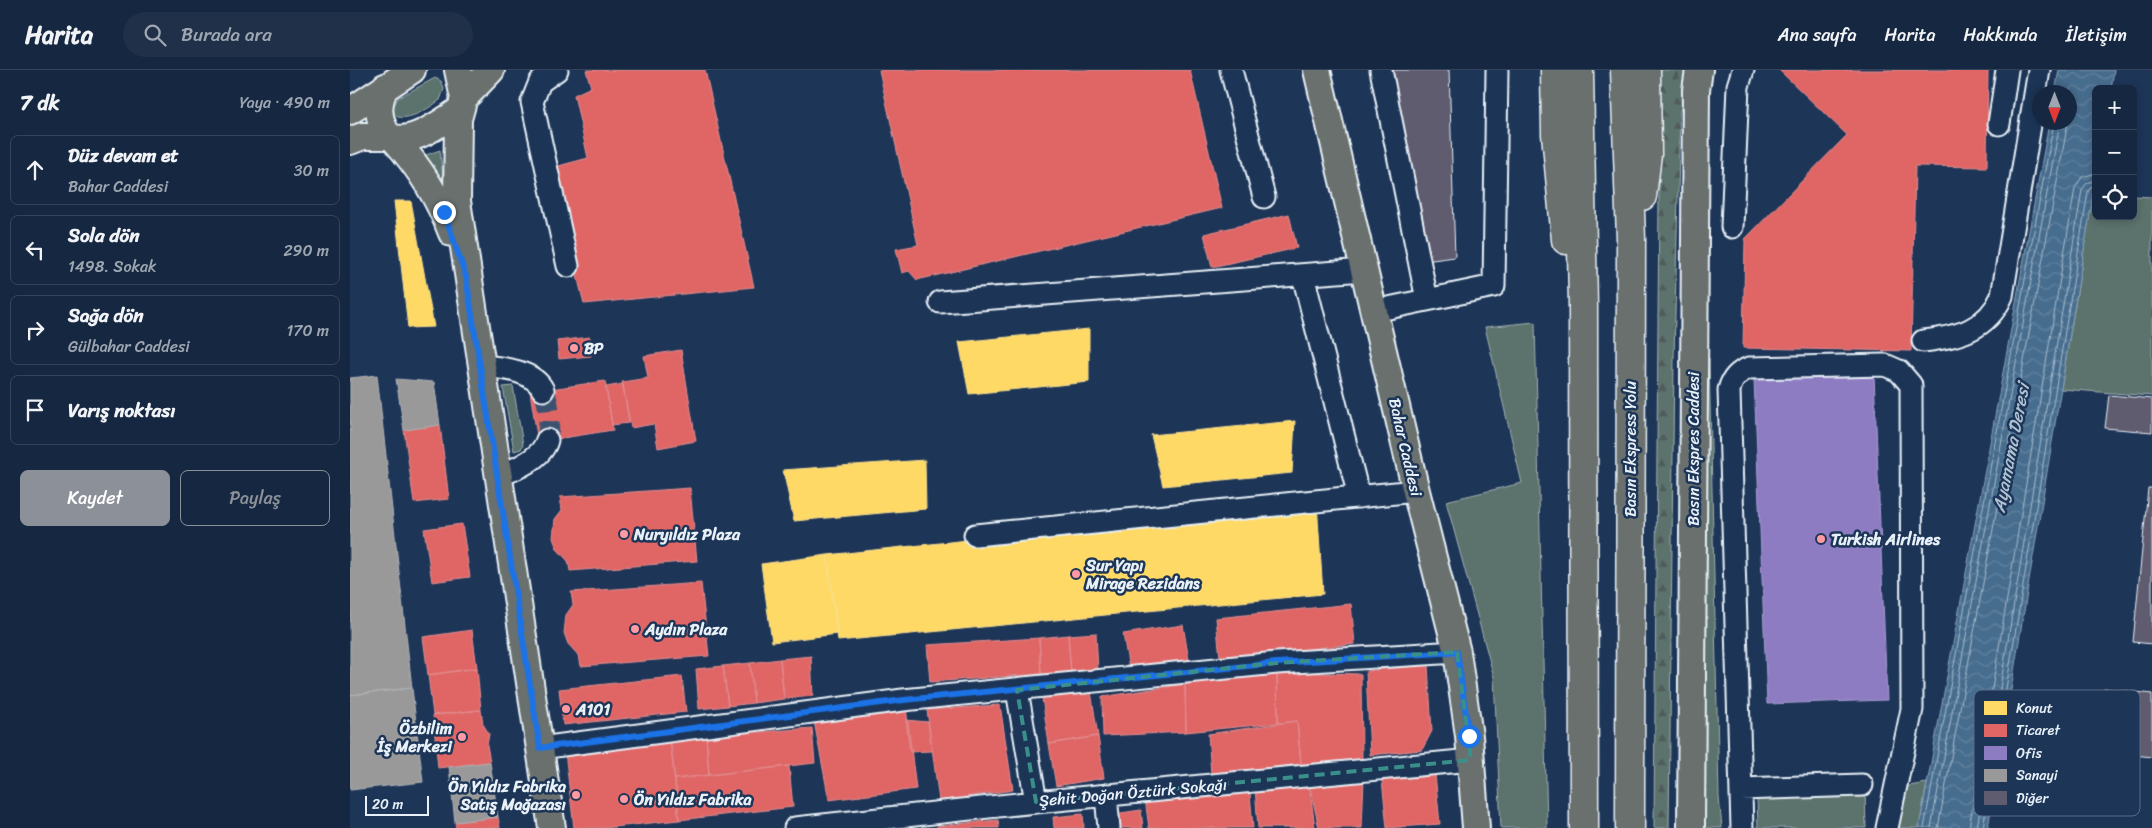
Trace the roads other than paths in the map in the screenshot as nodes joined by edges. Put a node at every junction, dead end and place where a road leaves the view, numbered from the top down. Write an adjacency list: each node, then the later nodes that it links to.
1 (412, 70): 17 (main road)
2 (458, 70): 18 (main road)
3 (491, 70): 18 (main road)
4 (557, 70): 26 (street)
5 (1231, 70): 23 (street)
6 (1317, 70): 27 (main road, Bahar Caddesi)
7 (1381, 70): 30 (street)
8 (1497, 70): 30 (street)
9 (1554, 70): 32 (highway)
10 (1578, 70): 32 (highway)
11 (1625, 70): 25 (highway, Basın Ekspress Yolu)
12 (1646, 70): 25 (highway)
13 (1699, 70): 57 (main road, Basın Ekspres Caddesi)
14 (1743, 70): 24 (street)
15 (2007, 70): 20 (street)
16 (2039, 70): 34 (street)
17 (385, 86): 19 (main road); 21 (main road)
18 (462, 105): 21 (main road); 29 (main road)
19 (350, 111)
20 (1999, 124)
21 (391, 138): 22 (main road); 29 (main road)
22 (350, 141)
23 (1264, 197)
24 (1732, 227)
25 (1631, 239): 56 (highway, Basın Ekspress Yolu)
26 (568, 266)
27 (1364, 270): 28 (street); 33 (main road, Bahar Caddesi)
28 (1303, 275): 31 (street); 40 (street)
29 (466, 277): 35 (main road)
30 (1427, 300): 33 (street)
31 (940, 302)
32 (1583, 307): 55 (highway)
33 (1374, 311): 39 (main road, Bahar Caddesi)
34 (1923, 341)
35 (482, 366): 36 (street); 38 (main road)
36 (543, 390)
37 (547, 440): 38 (street)
38 (498, 476): 44 (main road)
39 (1416, 491): 40 (street); 42 (main road, Bahar Caddesi)
40 (1359, 497): 41 (street)
41 (975, 535)
42 (1457, 652): 43 (street); 45 (main road, Bahar Caddesi)
43 (1017, 690): 44 (street); 49 (street)
44 (540, 748): 51 (main road)
45 (1471, 760): 48 (street, Şehit Doğan Öztürk Sokağı); 54 (main road, Bahar Caddesi)
46 (1862, 785): 47 (street)
47 (1741, 789): 58 (street); 59 (street)
48 (1106, 795): 49 (street, Şehit Doğan Öztürk Sokağı); 53 (street)
49 (1036, 802): 50 (street, Şehit Doğan Öztürk Sokağı)
50 (924, 821): 52 (street, Şehit Doğan Öztürk Sokağı)
51 (552, 828)
52 (794, 828)
53 (1109, 828)
54 (1476, 828)
55 (1584, 828)
56 (1630, 828)
57 (1691, 828)
58 (1742, 828)
59 (1887, 828)

